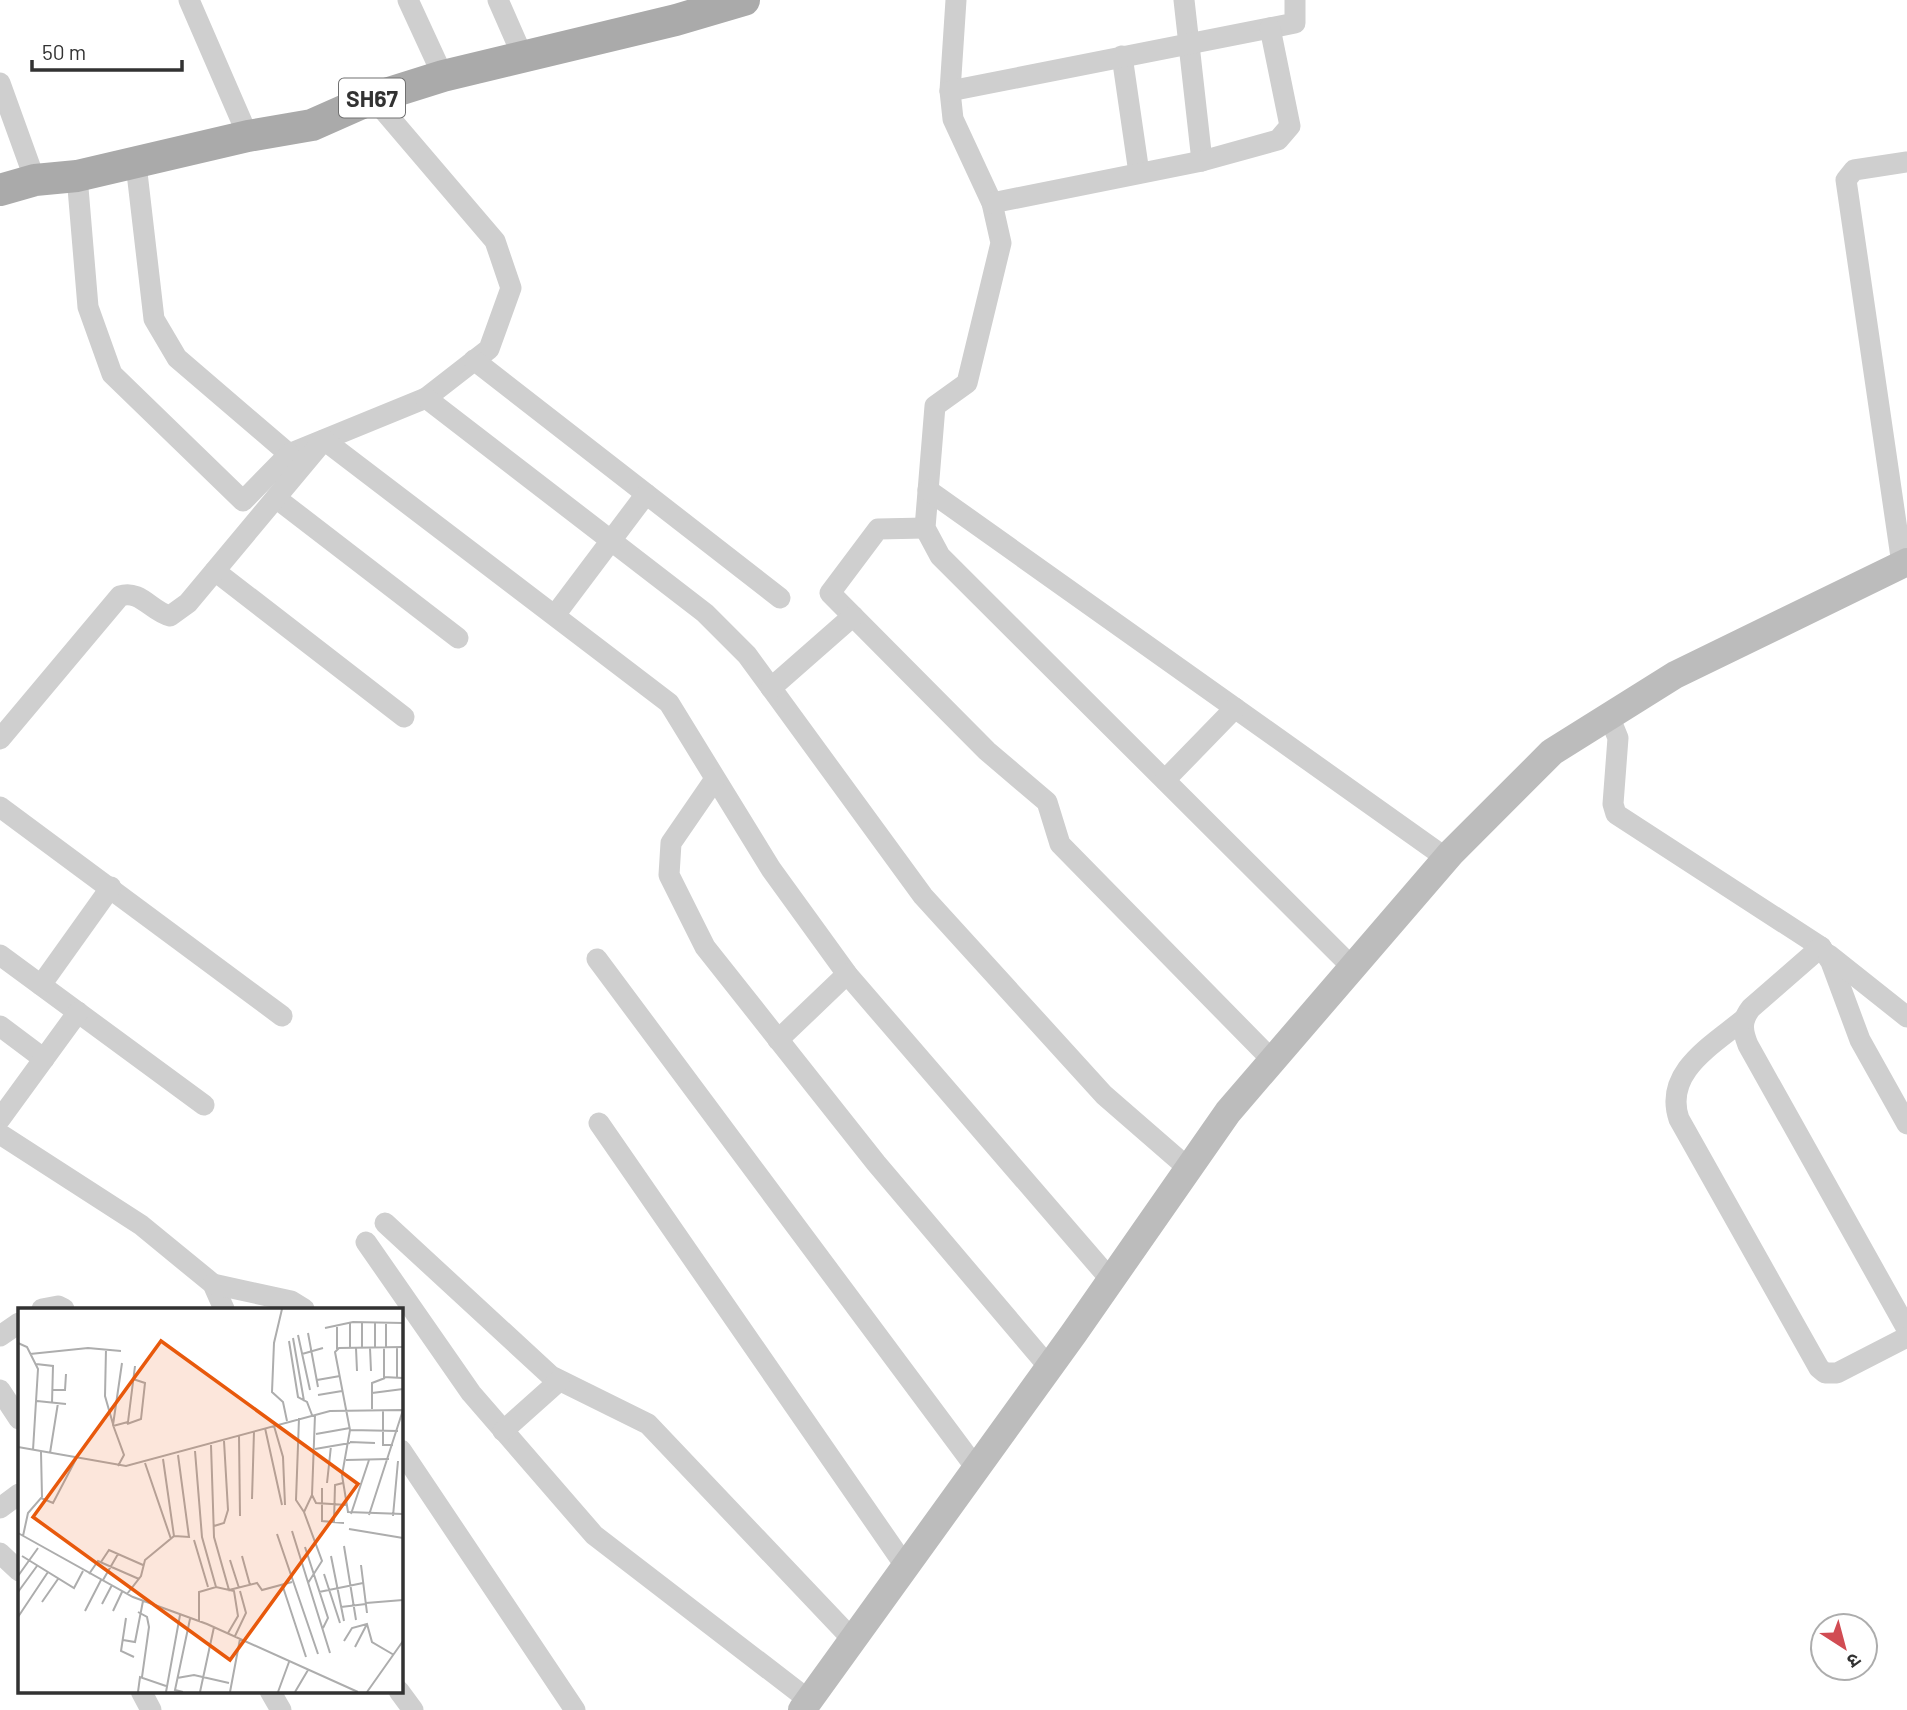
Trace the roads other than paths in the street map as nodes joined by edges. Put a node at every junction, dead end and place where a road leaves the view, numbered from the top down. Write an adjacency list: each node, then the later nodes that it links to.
1 (189, 0): 16 (street)
2 (408, 0): 12 (street)
3 (498, 0): 11 (street)
4 (744, 0): 11 (main road, SH67)
5 (956, 0): 14 (street)
6 (1184, 0): 9 (street)
7 (1295, 0): 8 (street)
8 (1270, 28): 9 (street); 17 (street)
9 (1188, 43): 10 (street); 17 (street)
10 (1122, 56): 14 (street); 20 (street)
11 (523, 57): 12 (main road, SH67)
12 (443, 76): 15 (main road, SH67)
13 (0, 83): 22 (street)
14 (950, 91): 24 (street)
15 (373, 98): 16 (main road, SH67); 25 (street)
16 (248, 136): 19 (main road, SH67)
17 (1202, 160): 20 (street)
18 (1907, 162): 34 (street)
19 (135, 164): 21 (main road, SH67); 28 (street)
20 (1139, 173): 24 (street)
21 (77, 176): 22 (main road, SH67); 28 (street)
22 (35, 180): 23 (main road, SH67)
23 (0, 190)
24 (992, 203): 29 (street)
25 (474, 360): 26 (street); 30 (street)
26 (426, 398): 27 (street); 33 (street)
27 (324, 440): 28 (street); 31 (street); 37 (street)
28 (289, 454)
29 (928, 490): 32 (street); 41 (street)
30 (646, 494): 33 (street); 36 (street)
31 (276, 498): 35 (street); 39 (street)
32 (925, 528): 38 (street); 47 (street)
33 (611, 540): 37 (street); 40 (street)
34 (1905, 563): 43 (main road)
35 (215, 571): 42 (street); 44 (street)
36 (780, 598)
37 (555, 615): 46 (street)
38 (853, 616): 40 (street); 64 (street)
39 (458, 638)
40 (771, 688): 70 (street)
41 (1235, 708): 47 (street); 49 (street)
42 (7, 716): 45 (street)
43 (1609, 716): 49 (main road); 51 (street)
44 (404, 717)
45 (0, 739)
46 (715, 779): 55 (street); 62 (street)
47 (1165, 780): 54 (street)
48 (0, 807): 50 (street)
49 (1446, 858): 54 (main road)
50 (111, 887): 56 (street); 58 (street)
51 (1824, 951): 59 (street); 60 (street); 68 (street)
52 (0, 955): 56 (street)
53 (597, 958): 87 (street)
54 (1352, 967): 64 (main road)
55 (847, 974): 62 (street); 73 (street)
56 (41, 985): 57 (street)
57 (78, 1012): 63 (street); 65 (street)
58 (282, 1016)
59 (1907, 1017)
60 (1744, 1019): 78 (street); 80 (street)
61 (0, 1026): 63 (street)
62 (778, 1040): 81 (street)
63 (44, 1059): 66 (street)
64 (1272, 1060): 70 (main road)
65 (204, 1105)
66 (0, 1119)
67 (599, 1122): 91 (street)
68 (1907, 1124)
69 (0, 1134): 74 (street)
70 (1188, 1168): 73 (main road)
71 (385, 1223): 82 (street)
72 (366, 1242): 85 (street)
73 (1110, 1279): 81 (main road)
74 (214, 1284): 75 (street); 76 (street)
75 (225, 1308)
76 (302, 1308)
77 (18, 1324): 79 (street)
78 (1907, 1329)
79 (0, 1336)
80 (1907, 1337)
81 (1048, 1366): 87 (main road)
82 (559, 1381): 85 (street); 93 (street)
83 (0, 1390): 84 (street)
84 (18, 1417)
85 (503, 1431): 97 (street)
86 (402, 1451): 101 (street)
87 (976, 1468): 91 (main road)
88 (18, 1495): 89 (street)
89 (0, 1508)
90 (0, 1553): 92 (street)
91 (906, 1566): 93 (main road)
92 (18, 1570)
93 (854, 1641): 97 (main road)
94 (142, 1692): 98 (street)
95 (271, 1692): 99 (street)
96 (400, 1692): 100 (street)
97 (806, 1705)
98 (152, 1710)
99 (281, 1710)
100 (413, 1710)
101 (575, 1710)

